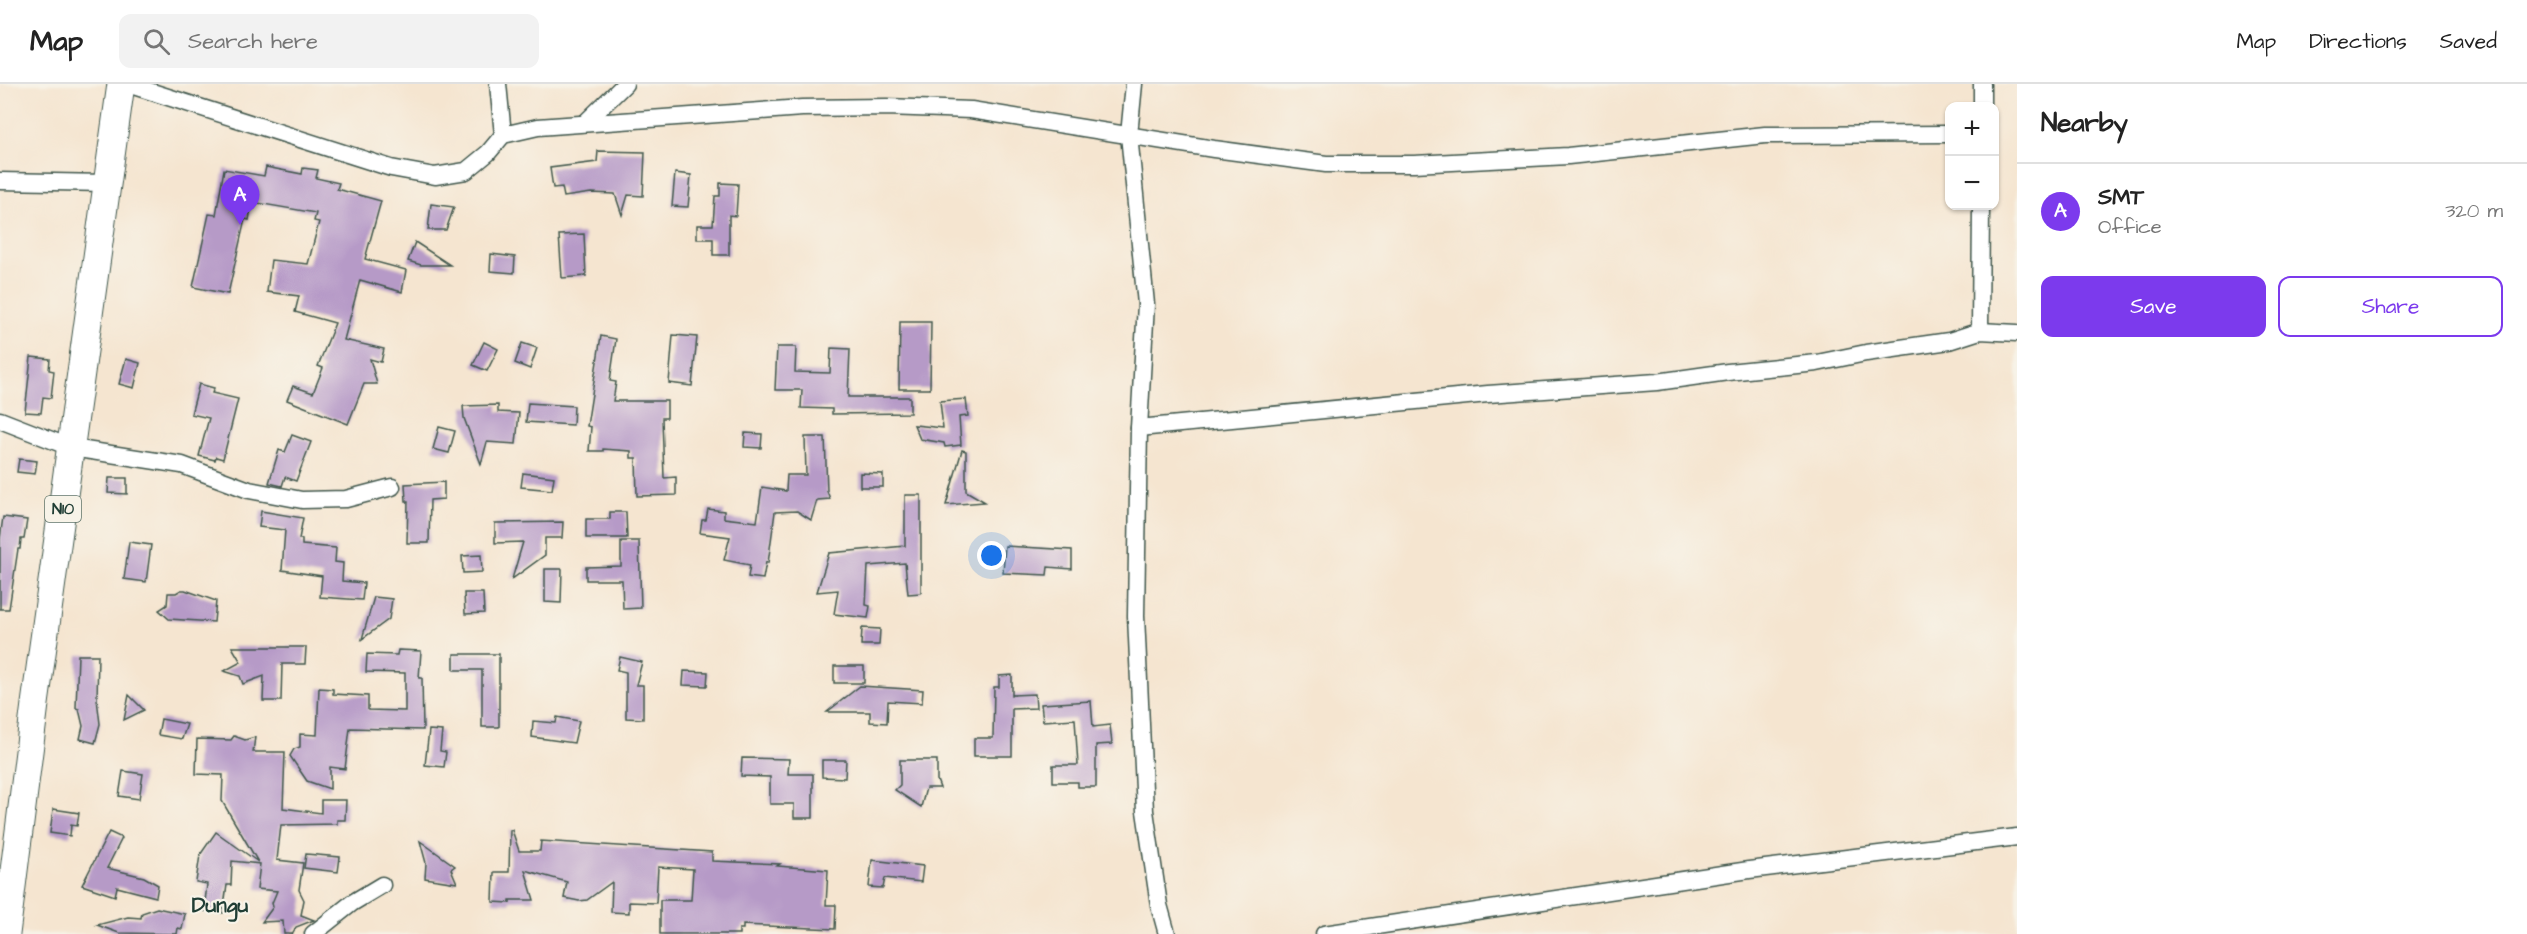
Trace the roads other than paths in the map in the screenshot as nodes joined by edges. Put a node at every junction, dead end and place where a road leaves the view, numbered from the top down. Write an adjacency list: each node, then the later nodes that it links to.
1 (121, 84): 13 (highway, N10)
2 (127, 84): 10 (street)
3 (498, 84): 10 (street)
4 (625, 84): 8 (street)
5 (1134, 84): 11 (street)
6 (1982, 84): 7 (street)
7 (1982, 102)
8 (586, 122): 10 (street); 11 (street)
9 (1945, 134): 11 (street)
10 (503, 135)
11 (1129, 135): 18 (street)
12 (0, 181): 13 (street)
13 (106, 183): 19 (highway, N10)
14 (1981, 210): 15 (street)
15 (1980, 331): 16 (street); 18 (street)
16 (2017, 333)
17 (0, 420): 19 (street)
18 (1139, 428): 26 (street)
19 (72, 448): 20 (street); 24 (highway, N10)
20 (392, 487)
21 (2017, 837): 23 (street)
22 (382, 885): 25 (street)
23 (1401, 928): 27 (street)
24 (6, 934)
25 (313, 934)
26 (1167, 934)
27 (1324, 934)

